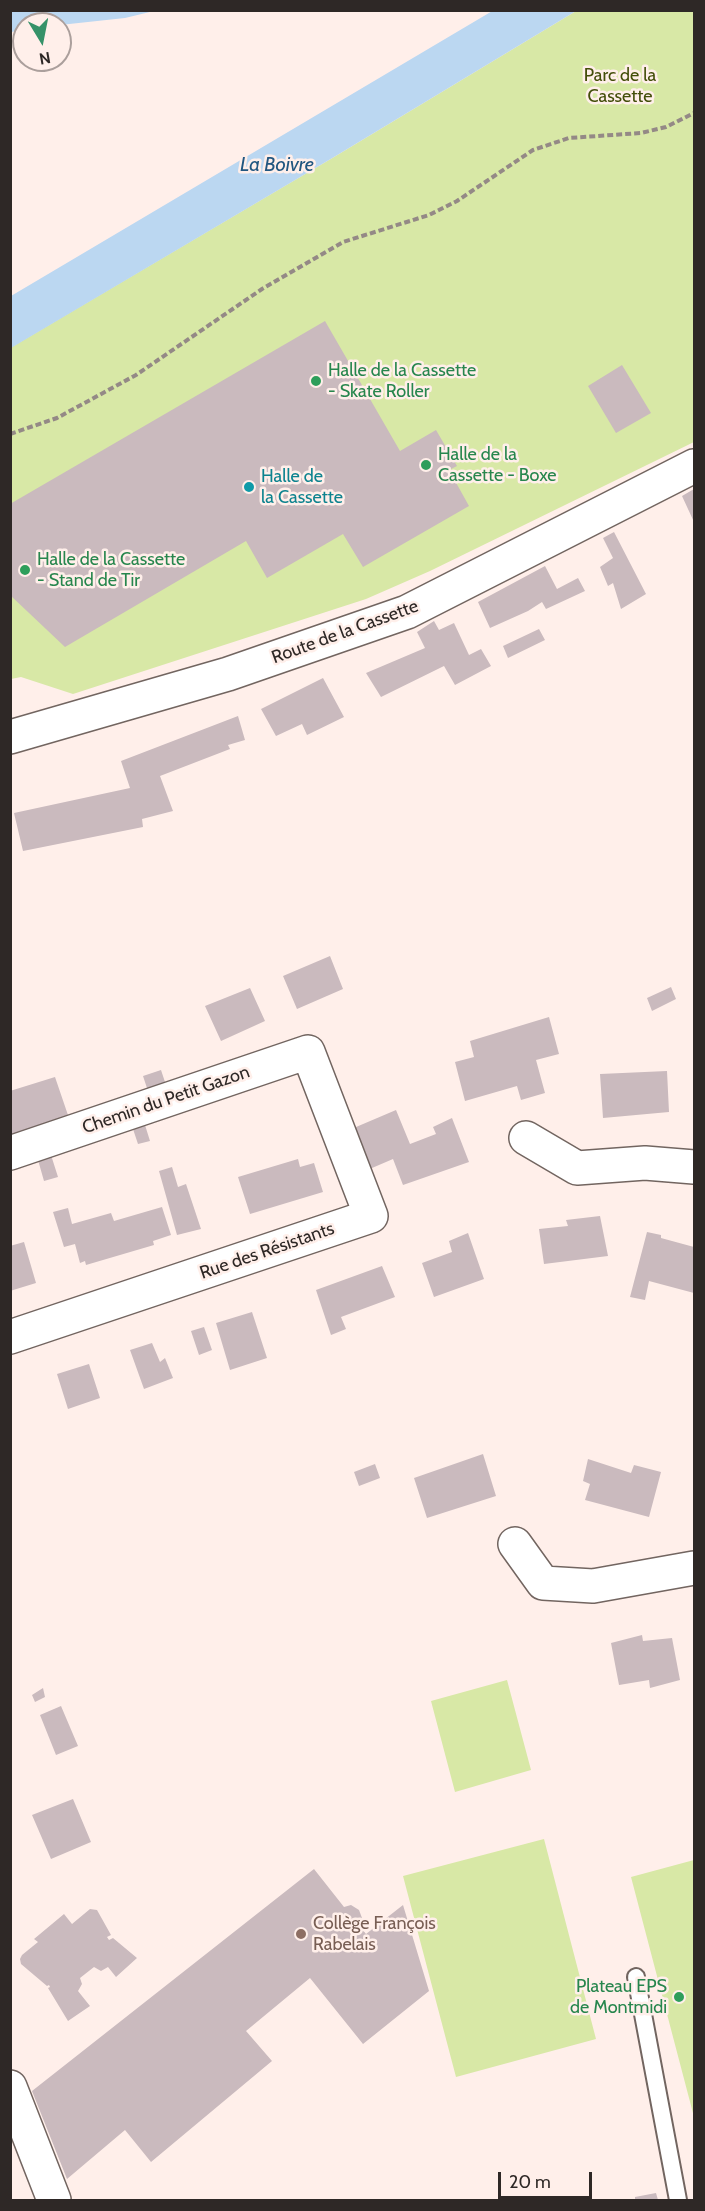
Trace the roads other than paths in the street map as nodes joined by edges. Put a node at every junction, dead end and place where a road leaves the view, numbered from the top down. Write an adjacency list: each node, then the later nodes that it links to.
1 (694, 466): 2 (street, Route de la Cassette)
2 (10, 736)
3 (311, 1065): 5 (street, Chemin du Petit Gazon); 7 (street, Rue des Résistants)
4 (526, 1138): 6 (street)
5 (10, 1153)
6 (694, 1167)
7 (10, 1337)
8 (515, 1544): 9 (street)
9 (694, 1568)
10 (636, 1977): 13 (lane)
11 (10, 2088): 12 (street)
12 (54, 2200)
13 (678, 2200)

